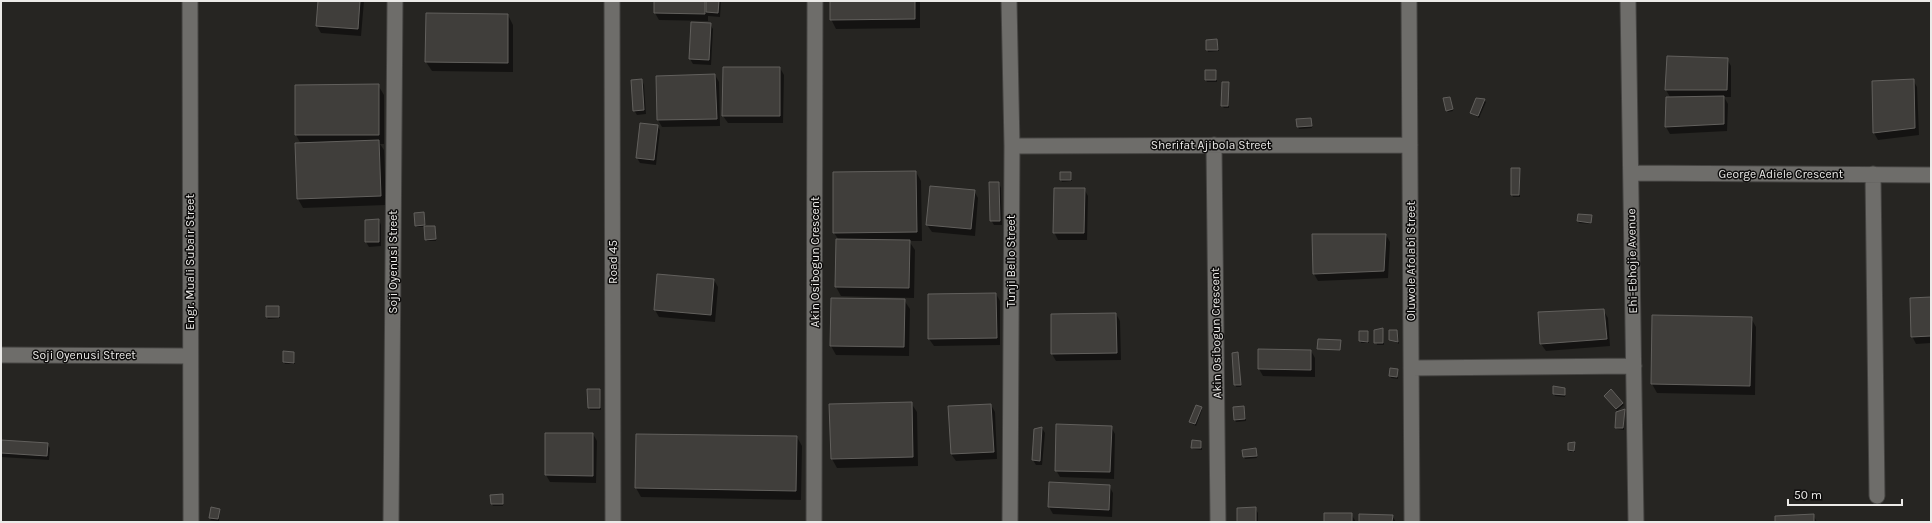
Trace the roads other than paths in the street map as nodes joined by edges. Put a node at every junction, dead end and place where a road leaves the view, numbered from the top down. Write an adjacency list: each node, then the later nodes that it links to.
1 (190, 1): 15 (street, Engr. Muali Subair Street)
2 (395, 1): 20 (street, Soji Oyenusi Street)
3 (612, 1): 21 (street, Road 45)
4 (815, 1): 22 (street, Akin Osibogun Crescent)
5 (1010, 1): 10 (street, Tunji Bello Street)
6 (1410, 1): 9 (street, Oluwole Afolabi Street)
7 (1628, 1): 11 (street, Ehi-Ebhojie Avenue)
8 (1214, 145): 9 (street, Sherifat Ajibola Street); 10 (street, Sherifat Ajibola Street); 24 (street, Akin Osibogun Crescent)
9 (1410, 145): 17 (street, Oluwole Afolabi Street)
10 (1012, 146): 23 (street, Tunji Bello Street)
11 (1631, 173): 12 (street, George Adiele Crescent); 16 (street, Ehi-Ebhojie Avenue)
12 (1873, 174): 13 (street, George Adiele Crescent); 18 (street)
13 (1931, 175)
14 (1, 355): 15 (street, Soji Oyenusi Street)
15 (190, 356): 19 (street, Engr. Muali Subair Street)
16 (1634, 366): 17 (street); 26 (street, Ehi-Ebhojie Avenue)
17 (1411, 368): 25 (street, Oluwole Afolabi Street)
18 (1877, 496)
19 (191, 522)
20 (391, 522)
21 (613, 522)
22 (814, 522)
23 (1010, 522)
24 (1218, 522)
25 (1412, 522)
26 (1636, 522)

